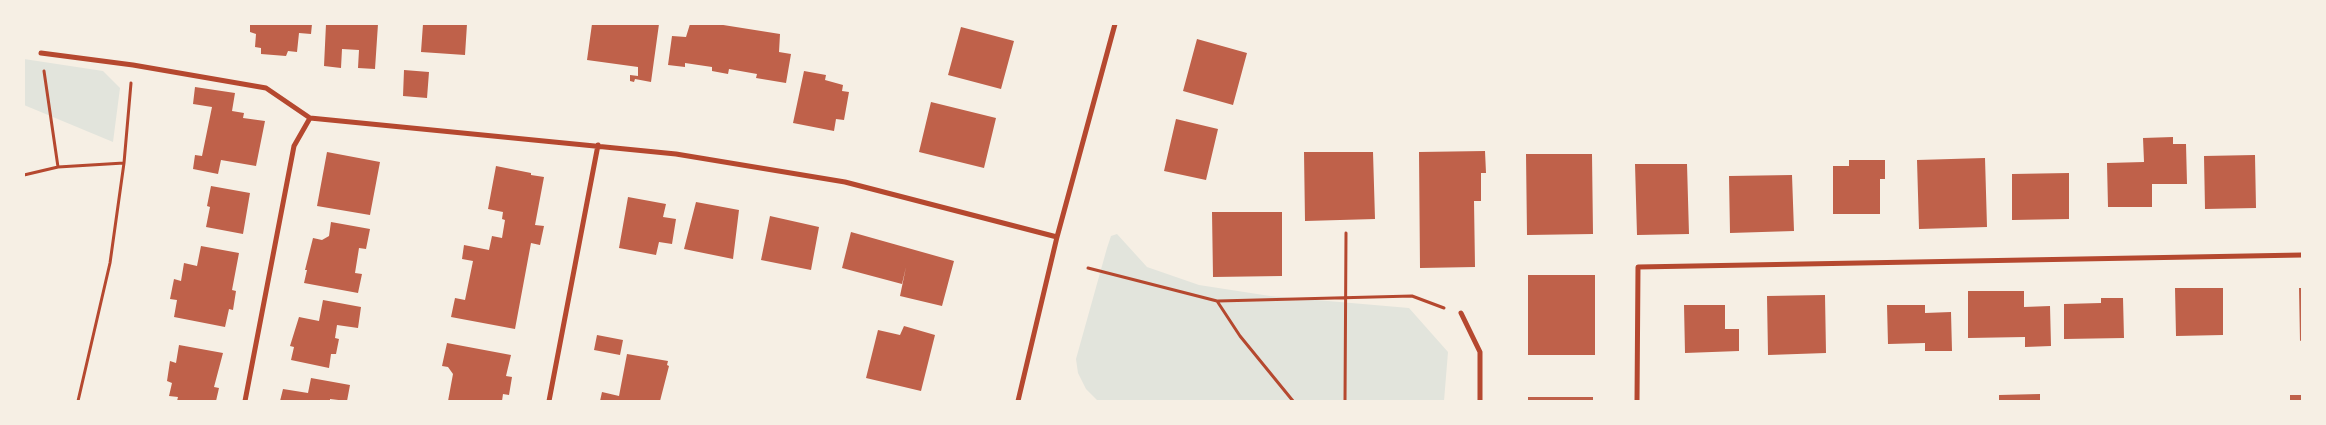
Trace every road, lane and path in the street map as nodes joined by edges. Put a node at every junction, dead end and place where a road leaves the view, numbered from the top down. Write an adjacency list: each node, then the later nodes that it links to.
1 (1115, 24): 10 (street)
2 (42, 53): 3 (street); 7 (path)
3 (133, 65): 4 (street); 6 (path)
4 (310, 118): 5 (street); 17 (street)
5 (598, 145): 10 (street); 18 (street)
6 (124, 164): 7 (path); 16 (path)
7 (58, 167): 8 (path)
8 (24, 175)
9 (1346, 233): 13 (path)
10 (1058, 236): 19 (street)
11 (2302, 255): 23 (street)
12 (1088, 268): 14 (path)
13 (1346, 299): 14 (path); 15 (path); 21 (path)
14 (1217, 301): 20 (path)
15 (1462, 313): 22 (street)
16 (78, 401)
17 (245, 401)
18 (549, 401)
19 (1018, 401)
20 (1293, 401)
21 (1345, 401)
22 (1480, 401)
23 (1637, 401)

